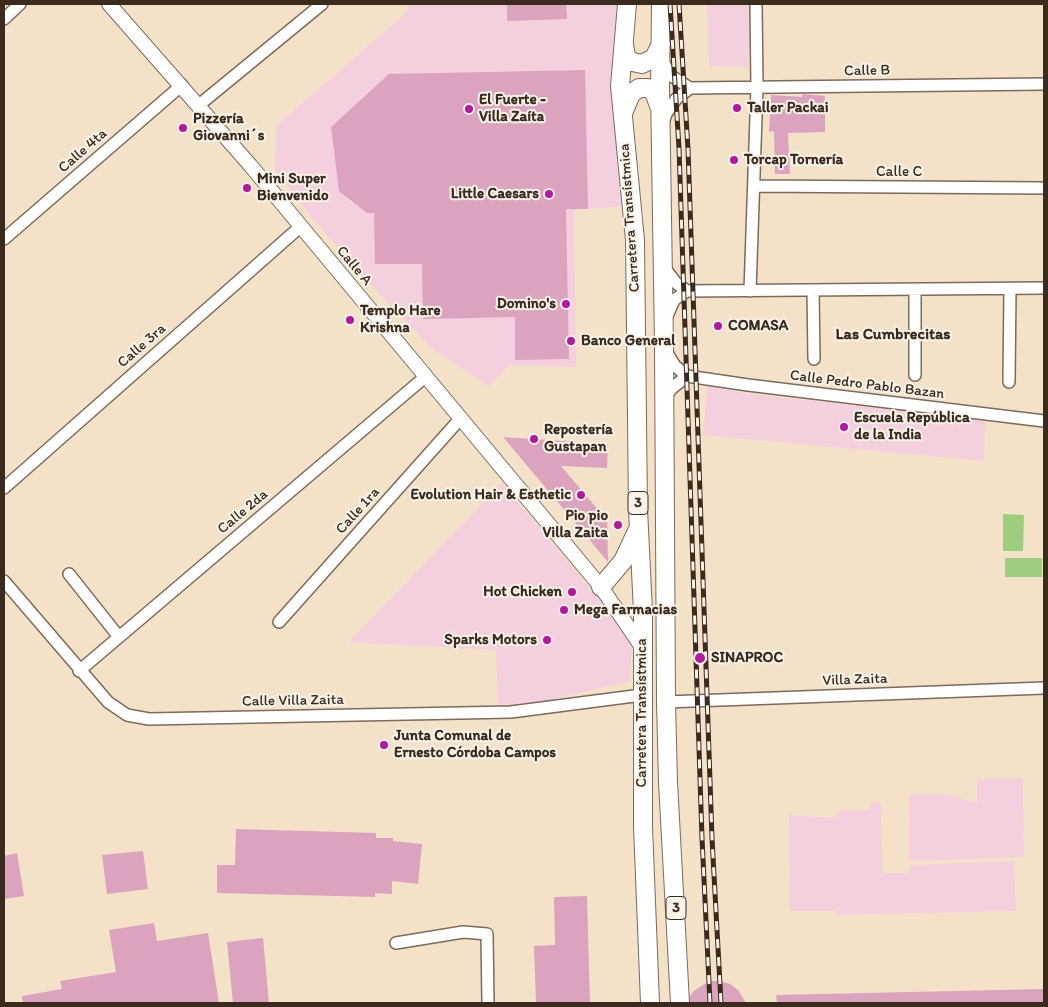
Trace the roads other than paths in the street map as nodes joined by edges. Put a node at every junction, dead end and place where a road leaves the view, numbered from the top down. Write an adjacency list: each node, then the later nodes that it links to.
1 (20, 4): 7 (street)
2 (109, 4): 11 (street, Calle A)
3 (322, 4): 14 (street)
4 (627, 4): 8 (main road, Carretera Transístmica / 3)
5 (661, 4): 9 (main road, Carretera Transístmica / 3)
6 (756, 4): 12 (street)
7 (4, 18)
8 (624, 43): 9 (main road); 16 (main road, Carretera Transístmica / 3)
9 (661, 49): 13 (street); 15 (main road, Carretera Transístmica / 3)
10 (1044, 84): 12 (street, Calle B)
11 (182, 85): 14 (street, Calle A); 21 (street, Calle 4ta)
12 (757, 87): 13 (street, Calle B); 18 (street)
13 (690, 88): 17 (street)
14 (198, 105): 20 (street, Calle A)
15 (660, 108): 16 (main road); 17 (main road, Carretera Transístmica / 3)
16 (622, 113): 40 (main road, Carretera Transístmica / 3)
17 (661, 130): 22 (main road, Carretera Transístmica / 3)
18 (754, 186): 19 (street, Calle C); 28 (street)
19 (1044, 188)
20 (300, 227): 34 (street, Calle A); 39 (street, Calle 3ra)
21 (4, 239)
22 (663, 265): 27 (street); 29 (main road, Carretera Transístmica / 3)
23 (1044, 288): 25 (street)
24 (914, 289): 25 (street); 26 (street); 32 (street)
25 (1010, 289): 35 (street)
26 (813, 290): 28 (street); 31 (street)
27 (687, 291): 28 (street); 29 (street)
28 (750, 291)
29 (664, 324): 30 (main road, Carretera Transístmica / 3)
30 (664, 345): 33 (street); 36 (main road, Carretera Transístmica / 3)
31 (814, 359)
32 (915, 375)
33 (687, 376): 36 (street); 38 (street, Calle Pedro Pablo Bazan)
34 (425, 377): 37 (street, Calle A); 45 (street, Calle 2da)
35 (1009, 382)
36 (664, 400): 50 (main road, Carretera Transístmica / 3)
37 (460, 418): 43 (street, Calle A); 44 (street, Calle 1ra)
38 (1044, 421)
39 (4, 488)
40 (638, 528): 43 (main road); 46 (main road, Carretera Transístmica / 3)
41 (69, 574): 45 (street)
42 (4, 581): 47 (street, Calle Villa Zaita)
43 (601, 587): 46 (street, Calle A)
44 (279, 622)
45 (119, 637): 47 (street, Calle 2da)
46 (642, 647): 49 (main road, Carretera Transístmica / 3)
47 (80, 671): 49 (street, Calle Villa Zaita)
48 (1044, 688): 50 (street, Villa Zaita)
49 (642, 695): 53 (main road, Carretera Transístmica / 3)
50 (666, 702): 54 (main road, Carretera Transístmica / 3)
51 (396, 943): 52 (street)
52 (488, 1003)
53 (650, 1003)
54 (680, 1003)

